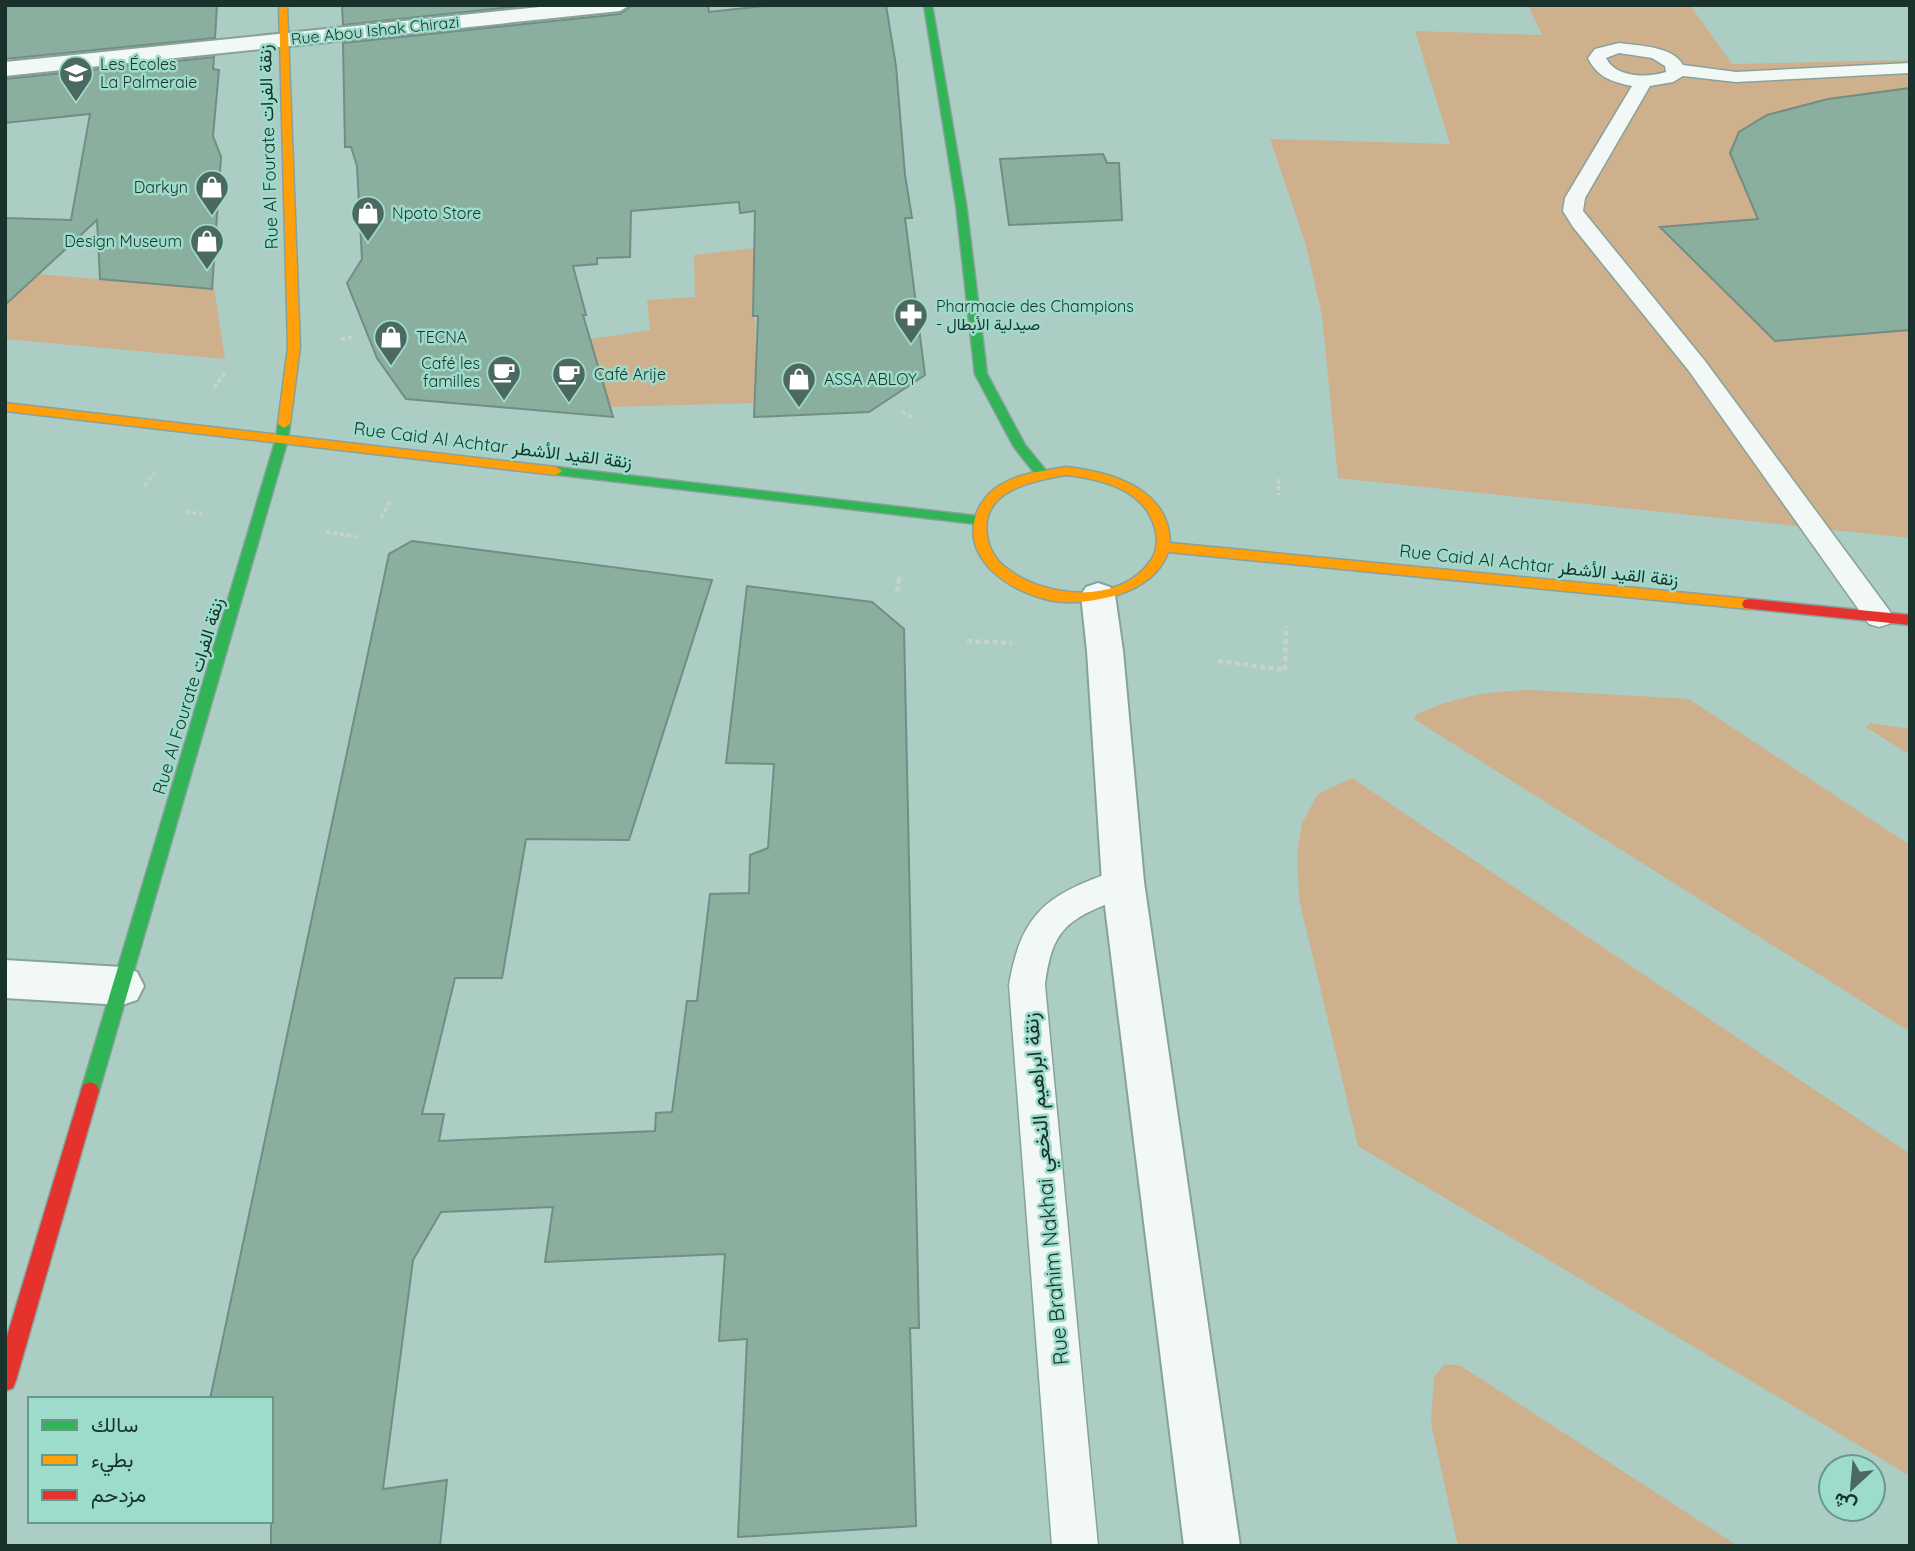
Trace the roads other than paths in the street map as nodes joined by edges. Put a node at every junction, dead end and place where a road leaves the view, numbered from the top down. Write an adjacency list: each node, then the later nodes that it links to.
1 (283, 5): 4 (street, Rue Al Fourate زنقة الفرات)
2 (620, 5): 4 (street, Rue Abou Ishak Chirazi)
3 (928, 5): 11 (street)
4 (284, 40): 6 (street, Rue Abou Ishak Chirazi); 10 (street, Rue Al Fourate زنقة الفرات)
5 (1910, 68): 7 (lane)
6 (5, 69)
7 (1676, 70): 8 (lane); 8 (lane)
8 (1644, 82): 15 (lane)
9 (5, 407): 10 (street, Rue Caid Al Achtar زنقة القيد الأشطر)
10 (282, 439): 12 (street, Rue Caid Al Achtar زنقة القيد الأشطر); 19 (street, Rue Al Fourate زنقة الفرات)
11 (1042, 473): 12 (street); 13 (street)
12 (977, 520): 14 (street)
13 (1164, 547): 14 (street); 15 (street, Rue Caid Al Achtar زنقة القيد الأشطر)
14 (1098, 595): 17 (street)
15 (1879, 617): 16 (street, Rue Caid Al Achtar زنقة القيد الأشطر)
16 (1910, 620)
17 (1123, 882): 21 (lane, Rue Brahim Nakhai زنقة ابراهيم النخعي); 22 (street)
18 (5, 979): 19 (street)
19 (122, 986): 20 (street, Rue Al Fourate زنقة الفرات)
20 (5, 1380)
21 (1075, 1546)
22 (1212, 1546)

